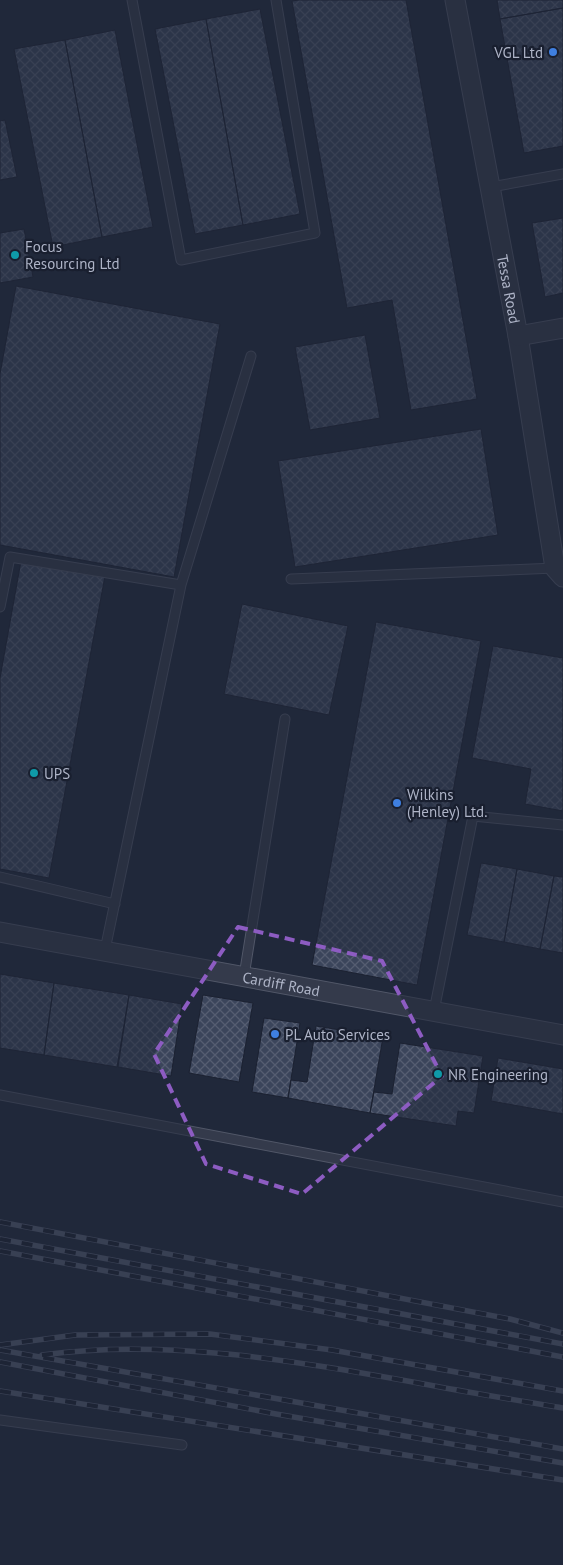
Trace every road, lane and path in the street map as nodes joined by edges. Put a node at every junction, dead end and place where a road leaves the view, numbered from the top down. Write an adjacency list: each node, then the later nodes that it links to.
1 (132, 0): 2 (lane)
2 (276, 0)
3 (455, 0): 5 (street, Tessa Road)
4 (563, 174): 5 (lane)
5 (491, 187): 7 (street, Tessa Road)
6 (563, 328): 7 (street)
7 (518, 336): 9 (street, Tessa Road)
8 (251, 356): 11 (lane)
9 (559, 572): 10 (lane)
10 (291, 579)
11 (181, 585): 12 (lane); 16 (lane)
12 (0, 607)
13 (285, 719): 19 (lane)
14 (563, 825): 20 (lane)
15 (0, 877): 16 (lane)
16 (115, 904): 18 (lane)
17 (0, 932): 18 (street, Cardiff Road)
18 (105, 950): 19 (street, Cardiff Road)
19 (244, 976): 20 (street, Cardiff Road)
20 (434, 1011): 21 (street, Cardiff Road)
21 (563, 1035)
22 (0, 1095): 23 (lane)
23 (563, 1202)
24 (0, 1420): 25 (lane)
25 (182, 1445)

